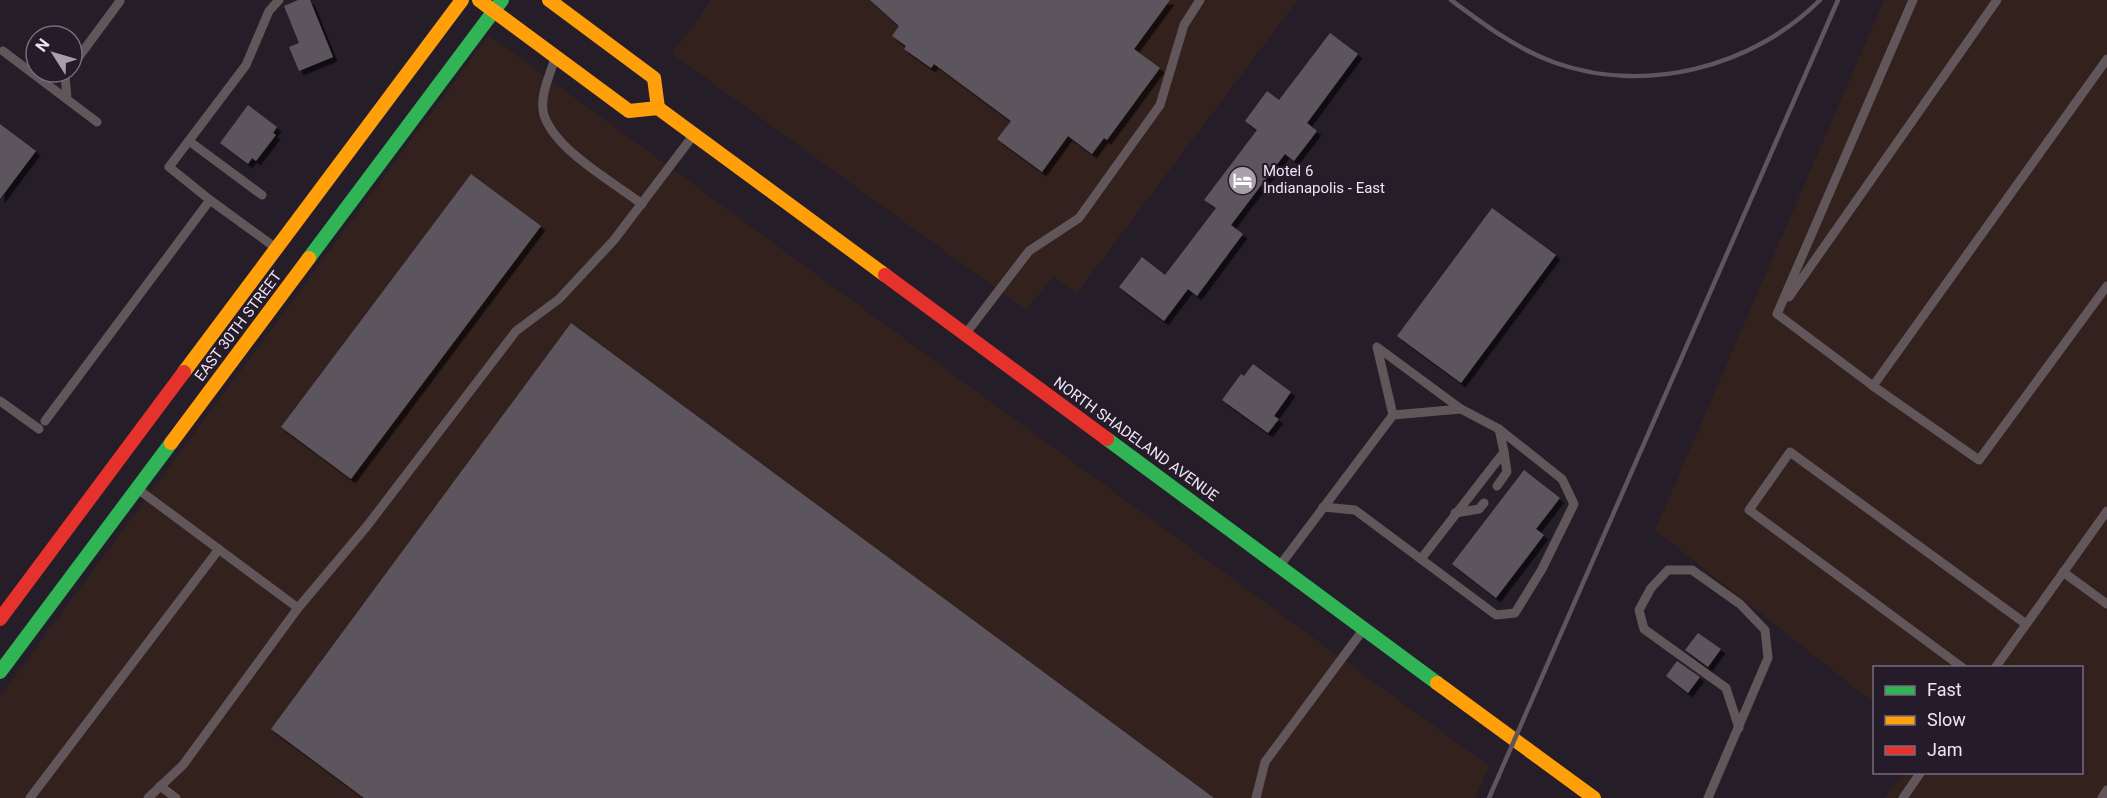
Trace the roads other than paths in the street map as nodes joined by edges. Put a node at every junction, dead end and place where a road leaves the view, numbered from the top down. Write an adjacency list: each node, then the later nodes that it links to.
1 (279, 0): 19 (lane)
2 (462, 0): 23 (main road, EAST 30TH STREET)
3 (479, 0): 9 (main road)
4 (549, 0): 16 (main road)
5 (1200, 0): 26 (lane)
6 (1913, 0): 25 (lane)
7 (1997, 0): 25 (lane)
8 (120, 1): 10 (lane)
9 (498, 6): 12 (main road); 34 (main road, EAST 30TH STREET)
10 (84, 50)
11 (3, 51): 15 (lane)
12 (555, 56): 16 (main road); 22 (lane)
13 (2107, 59): 27 (lane)
14 (66, 84): 15 (lane)
15 (67, 99): 17 (lane)
16 (658, 108): 18 (main road, NORTH SHADELAND AVENUE)
17 (97, 122)
18 (694, 134): 22 (lane); 26 (main road, NORTH SHADELAND AVENUE)
19 (189, 141): 20 (lane); 21 (lane)
20 (262, 195)
21 (210, 200): 23 (lane); 28 (lane)
22 (642, 204): 44 (lane)
23 (277, 249): 45 (main road, EAST 30TH STREET)
24 (2107, 286): 27 (lane)
25 (1777, 314): 27 (lane)
26 (965, 334): 41 (main road, NORTH SHADELAND AVENUE)
27 (1873, 386)
28 (0, 401)
29 (1461, 409): 30 (lane); 30 (lane); 31 (lane)
30 (1393, 415): 36 (lane)
31 (1498, 429): 32 (lane); 40 (lane)
32 (1504, 452): 33 (lane); 38 (lane)
33 (1497, 486)
34 (137, 488): 39 (lane); 50 (main road, EAST 30TH STREET)
35 (1484, 502): 38 (lane)
36 (1323, 507): 40 (lane); 41 (lane)
37 (2107, 512): 42 (lane)
38 (1455, 513): 40 (lane)
39 (219, 549): 44 (lane); 55 (lane)
40 (1421, 559)
41 (1280, 566): 47 (main road, NORTH SHADELAND AVENUE)
42 (2063, 572): 43 (lane); 46 (lane)
43 (2107, 604)
44 (298, 609): 53 (lane)
45 (0, 619)
46 (2026, 624): 48 (lane); 49 (lane)
47 (1364, 628): 58 (lane); 59 (main road, NORTH SHADELAND AVENUE)
48 (1960, 666)
49 (1996, 666)
50 (0, 672)
51 (1739, 728): 51 (lane); 60 (lane)
52 (1920, 774): 61 (lane)
53 (160, 786): 56 (lane); 57 (lane)
54 (2107, 790): 62 (lane)
55 (30, 798)
56 (148, 798)
57 (176, 798)
58 (1256, 798)
59 (1594, 798)
60 (1708, 798)
61 (1903, 798)
62 (2102, 798)

